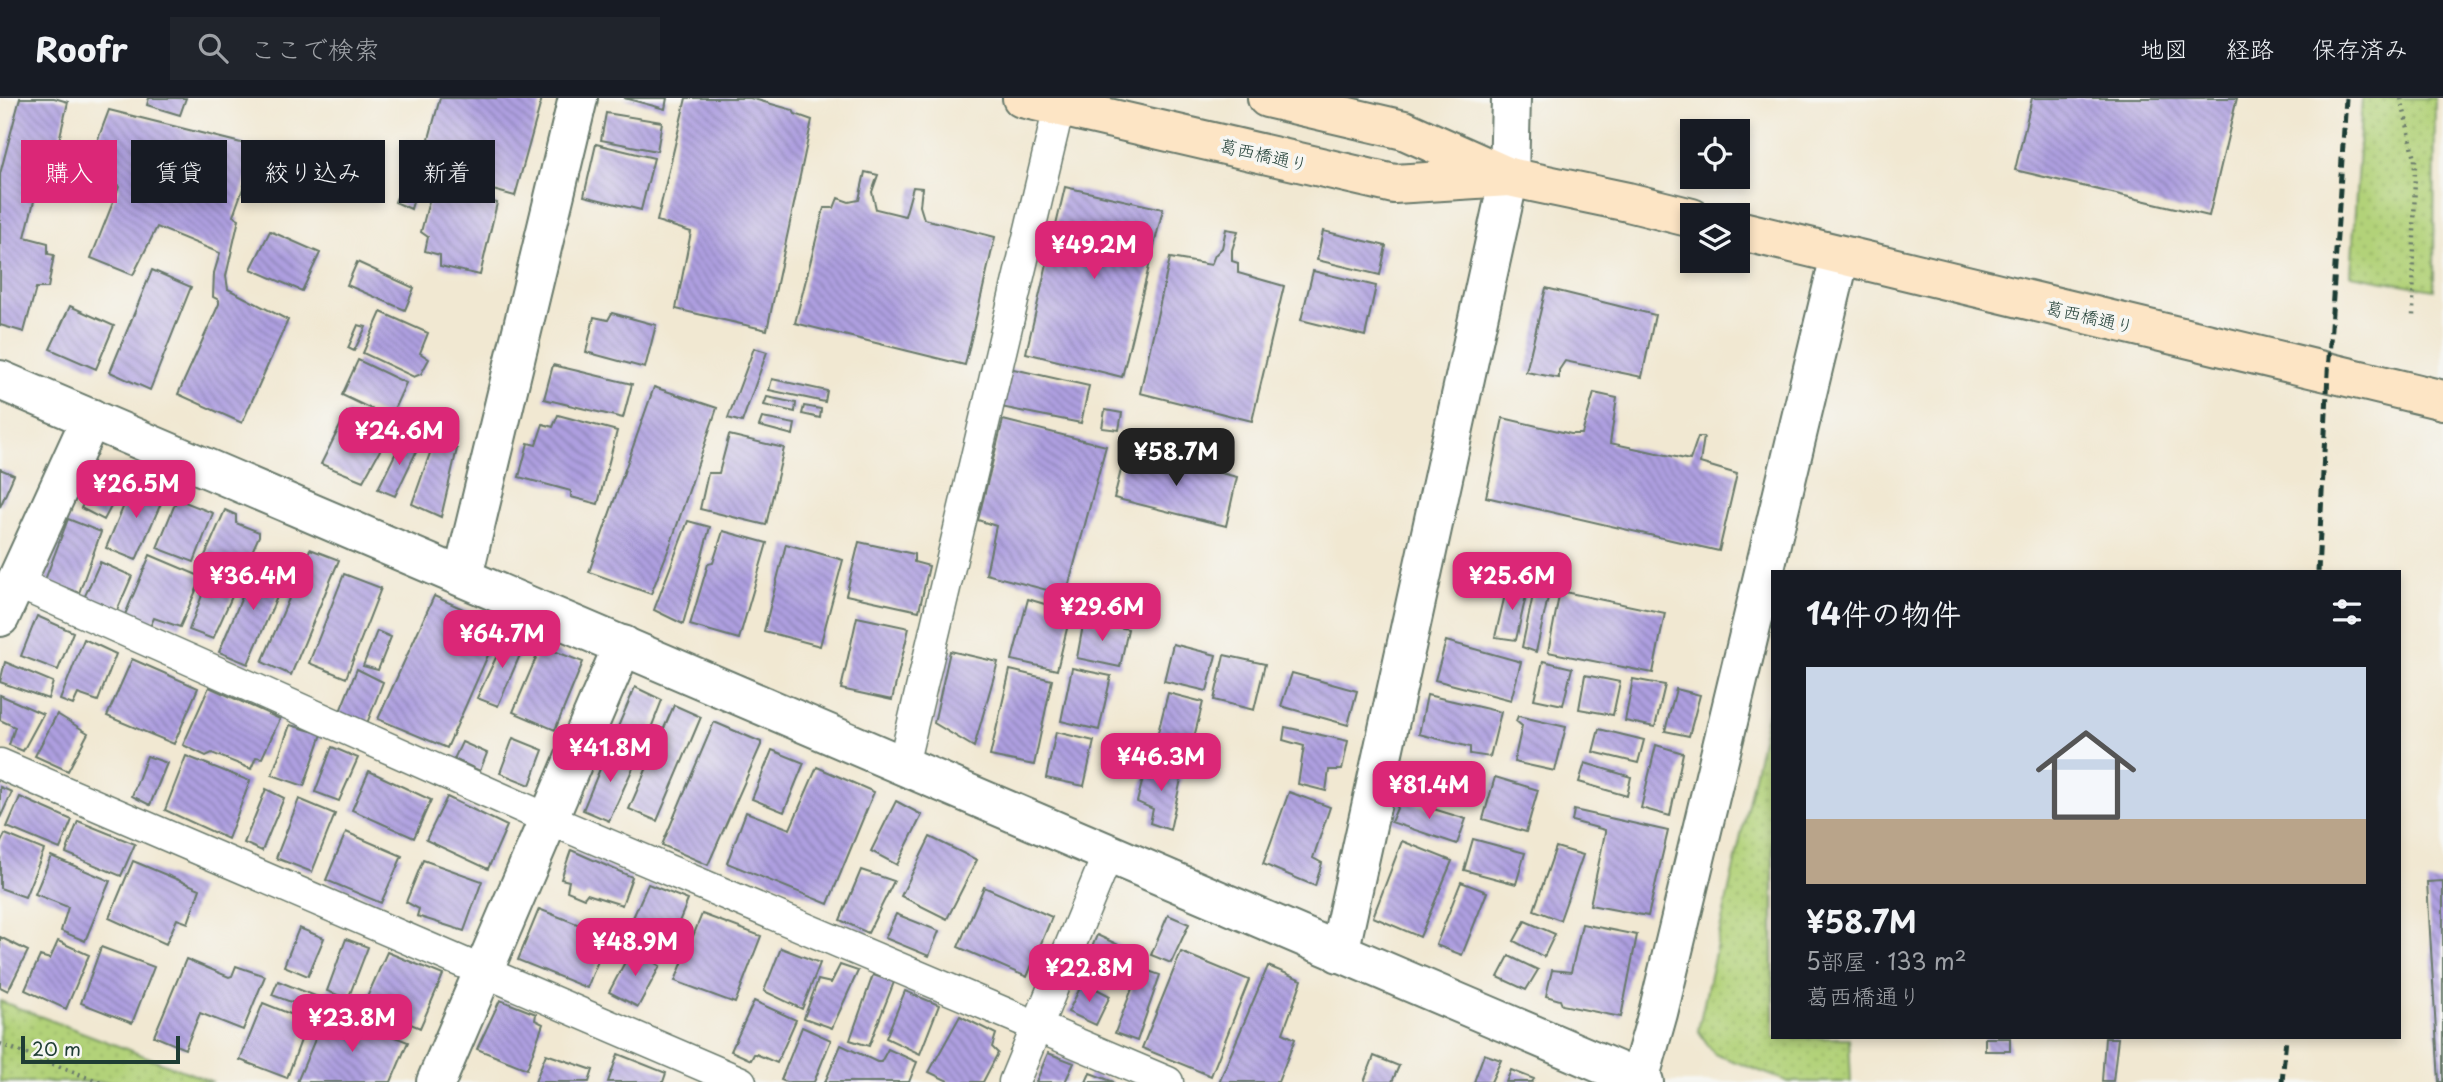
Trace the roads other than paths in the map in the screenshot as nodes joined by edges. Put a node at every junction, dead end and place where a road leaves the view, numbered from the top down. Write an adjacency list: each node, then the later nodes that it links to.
1 (578, 98): 13 (street)
2 (1023, 98): 5 (main road, 葛西橋通り)
3 (1267, 98): 6 (main road, 葛西橋通り)
4 (1511, 98): 6 (street)
5 (1059, 107): 6 (main road, 葛西橋通り); 18 (lane)
6 (1509, 177): 7 (main road, 葛西橋通り); 21 (street)
7 (1680, 215)
8 (1750, 233): 9 (main road, 葛西橋通り)
9 (1840, 256): 11 (main road, 葛西橋通り); 24 (street)
10 (0, 380): 12 (street)
11 (2443, 400)
12 (91, 418): 13 (street); 14 (street)
13 (463, 576): 16 (street)
14 (15, 582): 15 (street); 19 (lane)
15 (0, 617)
16 (623, 645): 18 (street); 19 (street)
17 (0, 764): 22 (lane)
18 (903, 765): 20 (street)
19 (548, 819): 22 (street); 23 (lane)
20 (1108, 854): 21 (street); 23 (lane)
21 (1339, 953): 24 (street)
22 (484, 972): 25 (street); 26 (lane)
23 (1037, 1026): 27 (lane); 28 (lane)
24 (1628, 1079)
25 (436, 1082)
26 (741, 1082)
27 (1014, 1082)
28 (1168, 1082)

